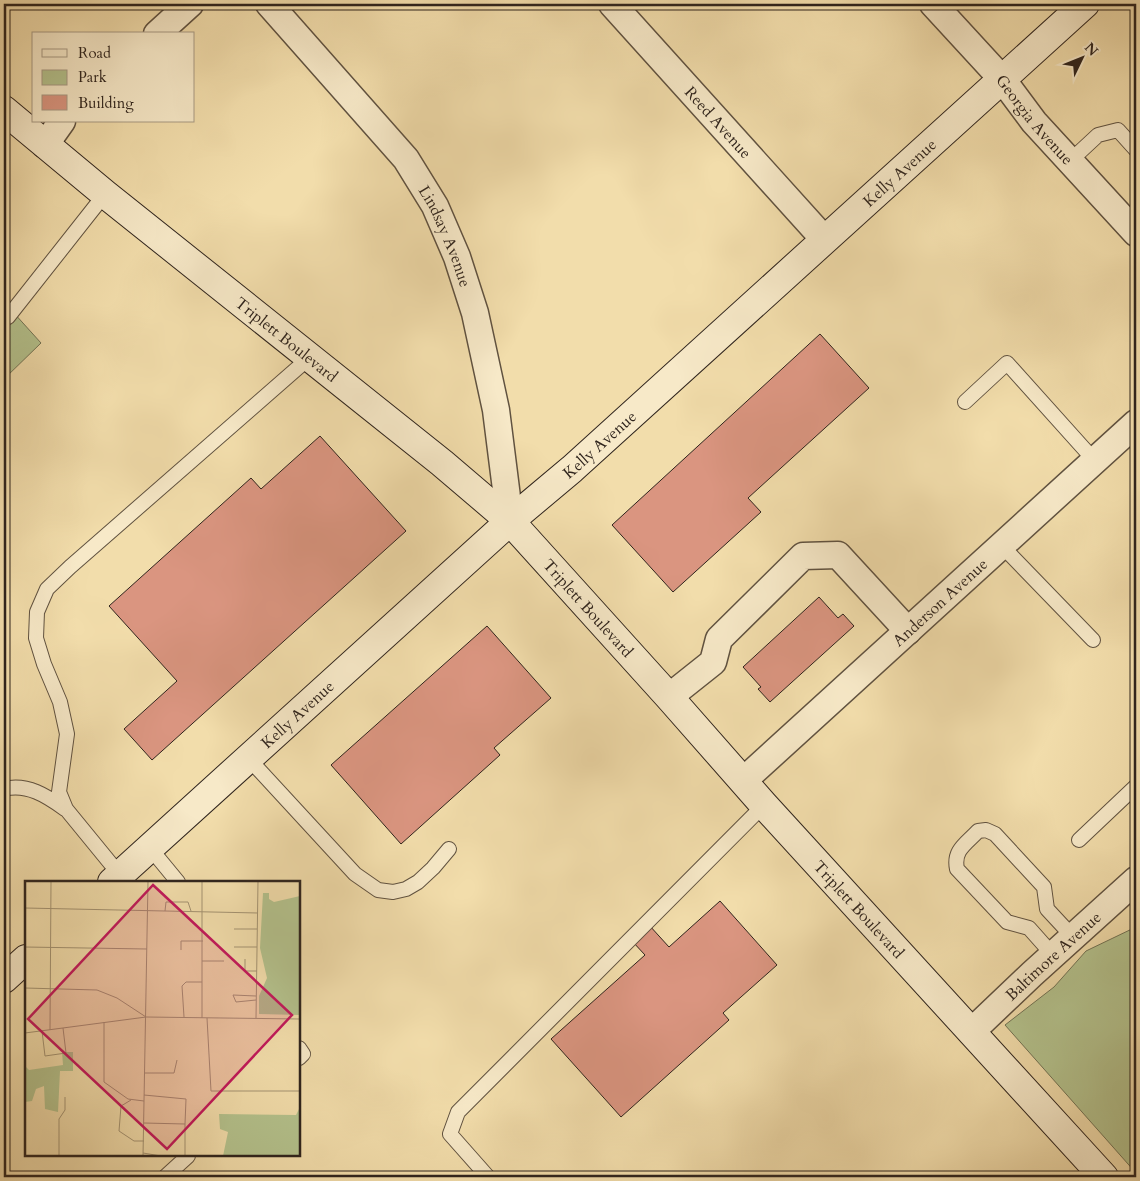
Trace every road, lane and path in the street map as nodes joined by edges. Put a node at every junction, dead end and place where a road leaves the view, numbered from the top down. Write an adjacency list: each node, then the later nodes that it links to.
1 (190, 4): 6 (street)
2 (269, 4): 21 (street, Lindsay Avenue)
3 (612, 4): 15 (street, Reed Avenue)
4 (933, 4): 7 (street, Georgia Avenue)
5 (1085, 4): 7 (main road, Kelly Avenue)
6 (159, 32)
7 (1002, 79): 12 (street, Georgia Avenue); 15 (main road, Kelly Avenue)
8 (4, 112): 10 (main road, Triplett Boulevard)
9 (61, 122): 10 (street)
10 (45, 145): 13 (main road, Triplett Boulevard)
11 (1136, 150): 12 (lane)
12 (1070, 161): 14 (street, Georgia Avenue)
13 (105, 194): 16 (lane); 17 (main road, Triplett Boulevard)
14 (1136, 233)
15 (824, 239): 21 (main road, Kelly Avenue)
16 (4, 313)
17 (309, 358): 21 (main road, Triplett Boulevard); 31 (lane)
18 (965, 402): 20 (lane)
19 (1136, 423): 20 (street, Anderson Avenue)
20 (1095, 461): 22 (street, Anderson Avenue)
21 (510, 521): 25 (main road, Triplett Boulevard); 26 (main road, Kelly Avenue)
22 (1002, 546): 23 (street, Anderson Avenue); 24 (lane)
23 (908, 631): 25 (street); 27 (street, Anderson Avenue)
24 (1093, 640)
25 (670, 697): 27 (main road, Triplett Boulevard)
26 (249, 759): 33 (main road, Kelly Avenue); 34 (lane)
27 (743, 781): 30 (main road, Triplett Boulevard)
28 (1136, 786): 32 (lane)
29 (4, 789): 31 (lane)
30 (764, 805): 40 (main road, Triplett Boulevard); 43 (lane)
31 (66, 810): 35 (lane)
32 (1080, 840)
33 (150, 848): 35 (main road, Kelly Avenue); 37 (lane)
34 (449, 848)
35 (116, 879)
36 (1136, 880): 38 (street, Baltimore Avenue)
37 (177, 881)
38 (1073, 937): 39 (street, Baltimore Avenue); 39 (lane)
39 (1053, 955): 40 (street, Baltimore Avenue)
40 (971, 1032): 44 (main road, Triplett Boulevard)
41 (187, 1156): 42 (lane)
42 (166, 1177)
43 (488, 1177)
44 (1104, 1177)

